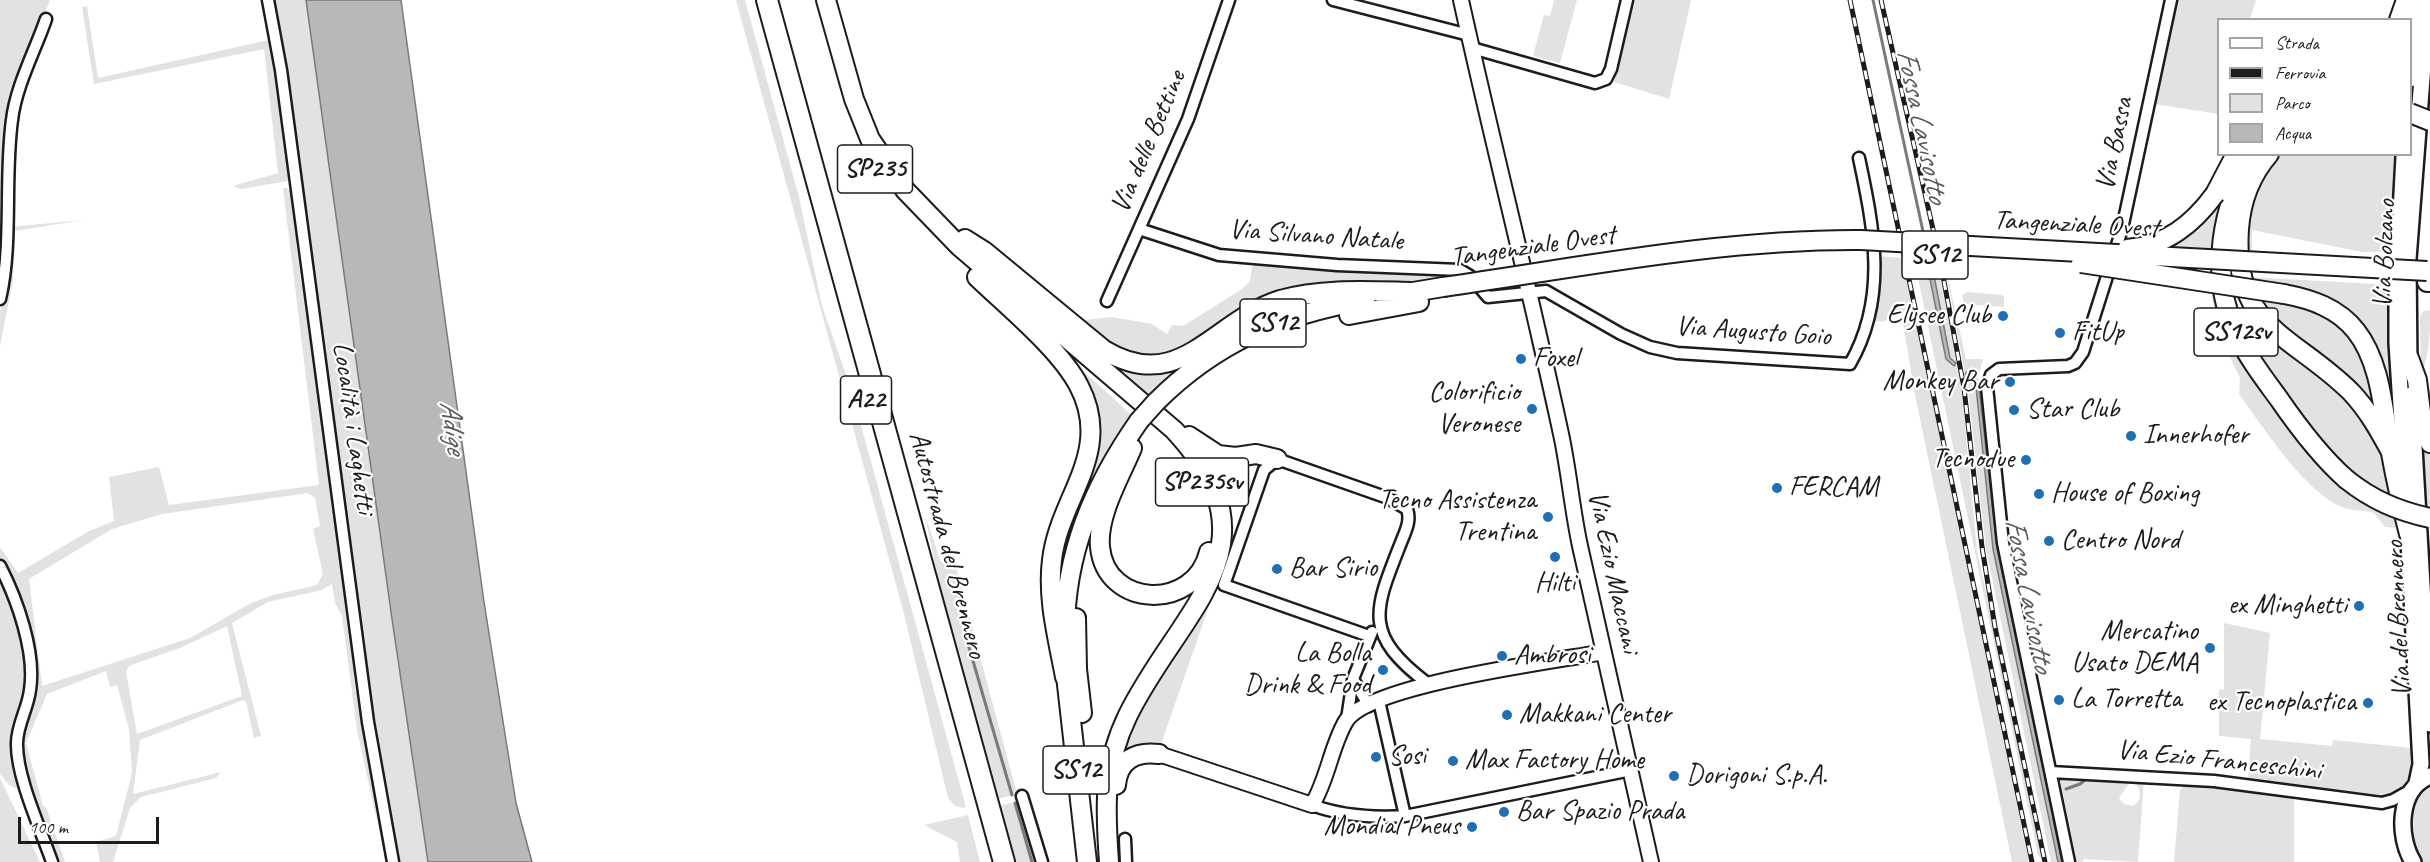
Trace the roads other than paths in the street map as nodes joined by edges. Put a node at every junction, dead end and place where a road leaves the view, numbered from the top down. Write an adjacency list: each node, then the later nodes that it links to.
1 (268, 0): 70 (street, Località i Laghetti)
2 (756, 0): 64 (highway, Autostrada del Brennero / A22)
3 (767, 0): 64 (highway, Autostrada del Brennero / A22)
4 (815, 0): 29 (highway, SP235)
5 (826, 0): 25 (highway, SP235)
6 (1229, 0): 26 (street, Via delle Bettine)
7 (1333, 0): 16 (street)
8 (1461, 0): 16 (street, Via Ezio Maccani)
9 (1627, 0): 16 (street)
10 (2171, 0): 60 (street, Via Bassa)
11 (2406, 0): 14 (highway)
12 (2417, 0): 17 (main road)
13 (2428, 0): 37 (main road, Via Bolzano)
14 (2400, 18)
15 (46, 19): 35 (street)
16 (1471, 41): 34 (street, Via Ezio Maccani)
17 (2412, 56)
18 (2412, 114): 19 (highway, bridge)
19 (2430, 121)
20 (2235, 156): 28 (highway, bridge)
21 (2252, 156): 27 (highway, SS12sv)
22 (2267, 156): 30 (highway, SS12sv)
23 (2405, 156): 46 (main road, Via Bolzano)
24 (1859, 158): 34 (street, Via Augusto Goio)
25 (928, 215): 32 (highway); 40 (highway, SP235sv)
26 (1138, 229): 34 (street, Via Silvano Natale); 36 (street, Via delle Bettine)
27 (2222, 250): 30 (highway); 45 (highway, SS12sv, bridge)
28 (2075, 257): 31 (highway, Tangenziale Ovest / SS12, bridge); 33 (highway, Tangenziale Ovest / SS12); 43 (highway, SS12sv, bridge)
29 (958, 258): 42 (highway, SP235sv); 51 (highway)
30 (2242, 271): 43 (highway, SS12sv)
31 (2429, 277)
32 (1412, 292): 33 (highway, Tangenziale Ovest / SS12); 38 (highway, Tangenziale Ovest / SS12)
33 (1444, 292): 38 (highway, Tangenziale Ovest / SS12)
34 (1524, 292): 50 (street, Via Ezio Maccani)
35 (0, 299)
36 (1107, 301)
37 (2409, 358): 41 (highway); 45 (main road, Via Bolzano)
38 (1160, 406): 39 (highway, Tangenziale Ovest / SS12)
39 (1143, 425): 42 (highway, Tangenziale Ovest / SS12); 51 (highway, Tangenziale Ovest / SS12)
40 (1174, 430): 44 (highway); 76 (highway, SP235sv)
41 (2430, 443)
42 (1132, 448): 75 (highway, Tangenziale Ovest / SS12)
43 (2391, 452): 46 (highway, SS12sv)
44 (1278, 459): 48 (street); 49 (street)
45 (2424, 514): 54 (main road, Via del Brennero)
46 (2409, 534): 61 (main road, Via del Brennero)
47 (0, 566): 69 (street)
48 (1378, 626): 49 (street); 53 (street)
49 (1369, 636): 52 (street)
50 (1604, 652): 53 (street); 59 (street, Via Ezio Maccani)
51 (1065, 677): 74 (highway, Tangenziale Ovest / SS12)
52 (1353, 679): 55 (street); 56 (street)
53 (1428, 683): 55 (street)
54 (2430, 684): 57 (main road, Via del Brennero)
55 (1374, 703): 56 (street); 66 (street)
56 (1347, 719): 65 (street)
57 (2430, 724)
58 (1159, 754): 65 (street); 77 (highway)
59 (1631, 770): 66 (street); 79 (street, Via Ezio Maccani)
60 (2051, 772): 63 (street, Via Ezio Franceschini); 80 (street)
61 (2419, 784): 63 (street); 67 (main road, Via del Brennero)
62 (1022, 796): 73 (street)
63 (2382, 803): 67 (street)
64 (982, 805): 71 (highway, Autostrada del Brennero / A22); 72 (highway, Autostrada del Brennero / A22)
65 (1312, 805): 66 (street)
66 (1405, 816)
67 (2404, 825): 81 (main road, Via del Brennero)
68 (1125, 839): 78 (street)
69 (52, 862)
70 (393, 862)
71 (990, 862)
72 (1004, 862)
73 (1042, 862)
74 (1087, 862)
75 (1099, 862)
76 (1109, 862)
77 (1115, 862)
78 (1126, 862)
79 (1652, 862)
80 (2069, 862)
81 (2413, 862)

